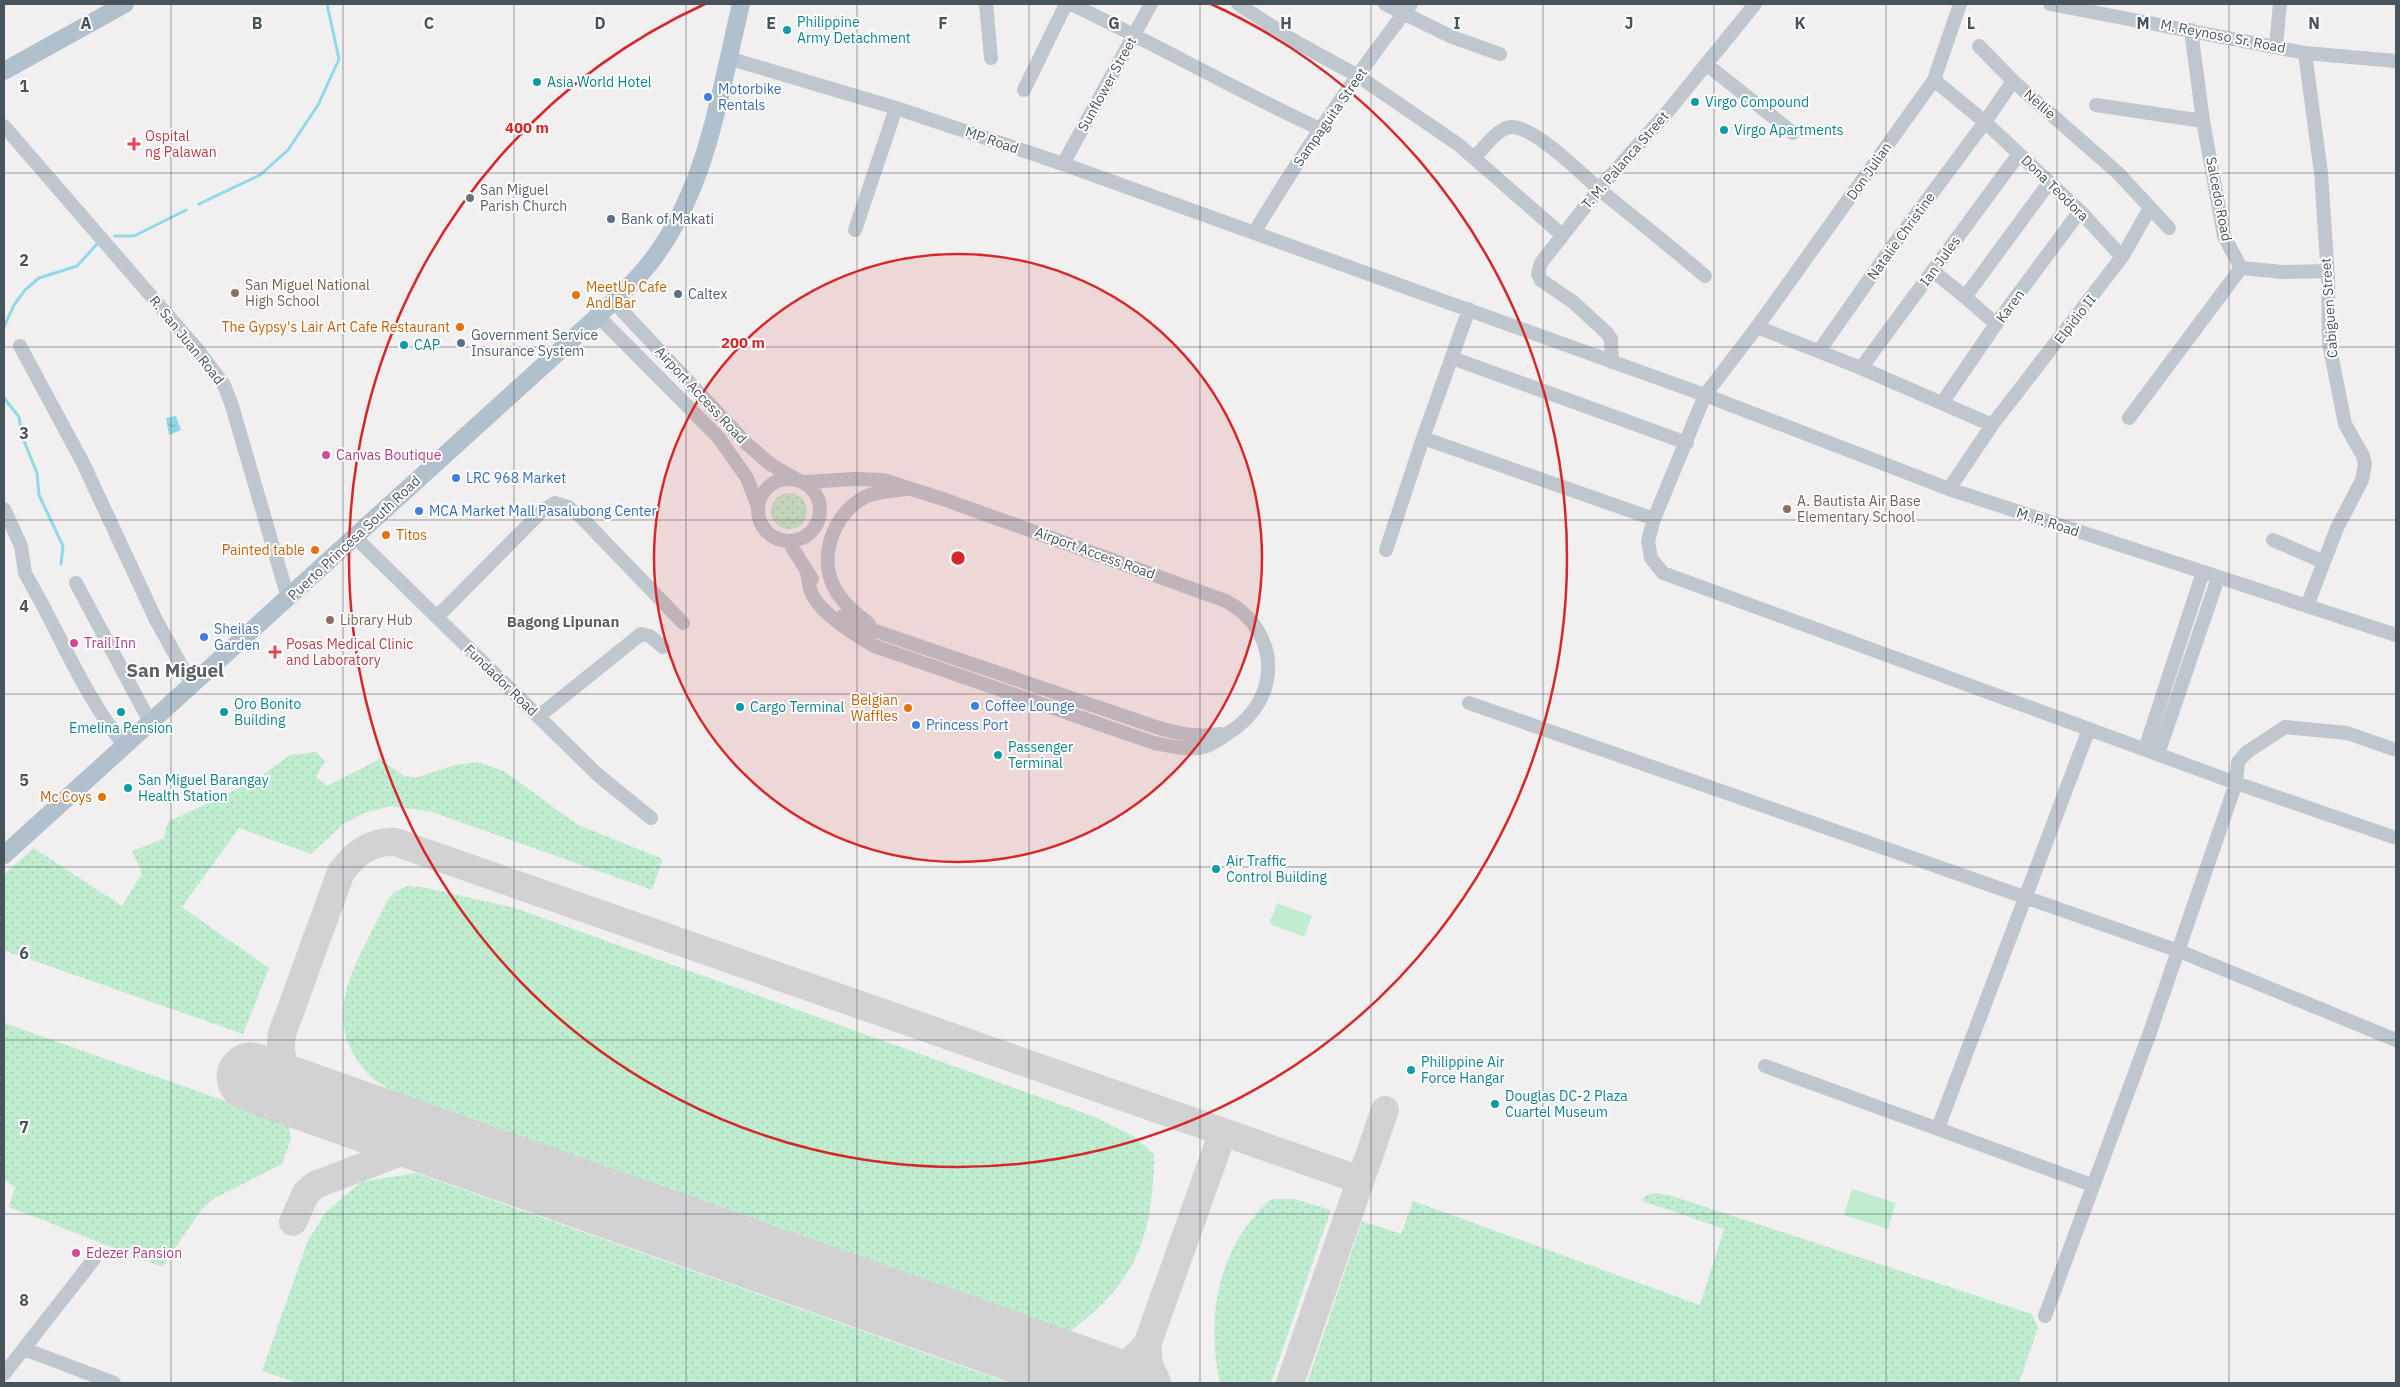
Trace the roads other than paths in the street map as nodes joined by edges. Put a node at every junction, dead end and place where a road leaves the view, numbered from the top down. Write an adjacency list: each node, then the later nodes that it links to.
1 (125, 4): 24 (main road)
2 (741, 4): 20 (main road, Puerto Princesa South Road)
3 (986, 4): 21 (street)
4 (1066, 4): 28 (street)
5 (1071, 4): 15 (street)
6 (1150, 4): 15 (street, Sunflower Street)
7 (1238, 4): 25 (street)
8 (1385, 4): 13 (street)
9 (1755, 4): 23 (street, T. M. Palanca Street)
10 (1960, 4): 26 (street, Don Julian)
11 (2050, 4): 14 (street, M. Reynoso Sr. Road)
12 (2280, 4): 17 (street)
13 (1407, 9): 19 (street); 25 (street, Sampaguita Street)
14 (2191, 30): 17 (street, M. Reynoso Sr. Road); 31 (street, Salcedo Road)
15 (1134, 34): 34 (street); 38 (street, Sunflower Street)
16 (1979, 46): 27 (street)
17 (2276, 46): 18 (street, M. Reynoso Sr. Road)
18 (2305, 53): 22 (street, M. Reynoso Sr. Road); 50 (street, Cabiguen Street)
19 (1500, 54)
20 (728, 58): 30 (street, MP Road); 53 (main road, Puerto Princesa South Road)
21 (991, 58)
22 (2396, 61)
23 (1706, 64): 35 (street); 40 (street, T. M. Palanca Street)
24 (4, 71)
25 (1358, 76): 34 (street, Sampaguita Street); 37 (street)
26 (1934, 80): 32 (street); 57 (street, Don Julian)
27 (2013, 81): 32 (street, Nellie); 41 (street, Nellie)
28 (1024, 90)
29 (2096, 105): 31 (street)
30 (896, 108): 38 (street, MP Road); 44 (street)
31 (2203, 121): 48 (street, Salcedo Road)
32 (1985, 122): 36 (street, Dona Teodora); 59 (street, Natalie Christine)
33 (4, 126): 84 (street, R. San Juan Road)
34 (1320, 129): 45 (street, Sampaguita Street)
35 (1793, 133)
36 (2019, 154): 39 (street, Dona Teodora); 49 (street, Ian Jules)
37 (1475, 157): 40 (street); 46 (street)
38 (1062, 164): 45 (street, MP Road)
39 (2049, 182): 42 (street, Dona Teodora); 52 (street)
40 (1599, 189): 46 (street, T. M. Palanca Street); 51 (street)
41 (2150, 208): 43 (street, Nellie); 47 (street, Elpidio II)
42 (2080, 211): 47 (street, Dona Teodora); 56 (street, Karen)
43 (2169, 228)
44 (855, 230)
45 (1254, 233): 54 (street, MP Road)
46 (1562, 235): 61 (street, T. M. Palanca Street)
47 (2122, 257): 66 (street, Elpidio II)
48 (2241, 268): 50 (street); 65 (street)
49 (1932, 271): 52 (street); 62 (street, Ian Jules)
50 (2327, 272): 79 (street, Cabiguen Street)
51 (1705, 276)
52 (1965, 296): 56 (street)
53 (614, 302): 55 (main road, Puerto Princesa South Road); 69 (street, Airport Access Road)
54 (1469, 309): 60 (street); 61 (street, M. P. Road)
55 (598, 316): 72 (street, Airport Access Road); 75 (main road, Puerto Princesa South Road)
56 (1996, 324): 64 (street, Karen)
57 (1757, 327): 59 (street); 63 (street, Don Julian)
58 (20, 346): 91 (street)
59 (1819, 351): 62 (street)
60 (1452, 358): 67 (street); 68 (street)
61 (1612, 362): 63 (street, M. P. Road)
62 (1861, 368): 64 (street)
63 (1705, 395): 68 (street, Don Julian); 71 (street, M. P. Road)
64 (1942, 402): 66 (street)
65 (2129, 418)
66 (1992, 425): 71 (street, Elpidio II)
67 (1423, 438): 74 (street); 78 (street)
68 (1687, 442): 74 (street, Don Julian)
69 (800, 481): 70 (street, Airport Access Road); 72 (street); 77 (street)
70 (912, 488): 88 (street); 96 (street, Airport Access Road)
71 (1949, 489): 81 (street, M. P. Road)
72 (758, 507): 77 (street)
73 (4, 509): 97 (street)
74 (1654, 519): 95 (street, Don Julian)
75 (355, 537): 84 (main road, Puerto Princesa South Road); 86 (street, Fundador Road)
76 (2273, 540): 79 (street)
77 (788, 541): 80 (street, Airport Access Road)
78 (1386, 550)
79 (2324, 562): 85 (street, Cabiguen Street)
80 (808, 572): 88 (street, Airport Access Road); 96 (street, Airport Access Road)
81 (2203, 572): 82 (street, M. P. Road); 99 (street)
82 (2218, 578): 85 (street, M. P. Road); 99 (street)
83 (76, 583): 94 (street)
84 (288, 598): 91 (main road, Puerto Princesa South Road)
85 (2307, 606): 89 (street, M. P. Road)
86 (437, 617): 87 (street); 93 (street, Fundador Road)
87 (683, 623)
88 (875, 629): 96 (street, Airport Access Road)
89 (2396, 635)
90 (662, 646): 93 (street)
91 (192, 685): 94 (main road, Puerto Princesa South Road)
92 (1469, 703): 104 (street)
93 (539, 716): 101 (street, Fundador Road)
94 (150, 722): 97 (main road, Puerto Princesa South Road)
95 (2089, 728): 99 (street, Don Julian); 104 (street)
96 (1229, 733)
97 (124, 745): 103 (main road, Puerto Princesa South Road)
98 (2396, 750): 100 (street)
99 (2151, 751): 100 (street, Don Julian)
100 (2236, 783): 102 (street, Don Julian); 105 (street)
101 (651, 818)
102 (2396, 838)
103 (4, 855)
104 (2025, 896): 105 (street); 108 (street)
105 (2179, 951): 106 (street); 109 (street)
106 (2396, 1040)
107 (1765, 1066): 108 (street)
108 (1938, 1128): 109 (street)
109 (2092, 1185): 111 (street)
110 (94, 1259): 112 (street)
111 (2046, 1316)
112 (24, 1349): 113 (street); 114 (street)
113 (4, 1374)
114 (114, 1383)

